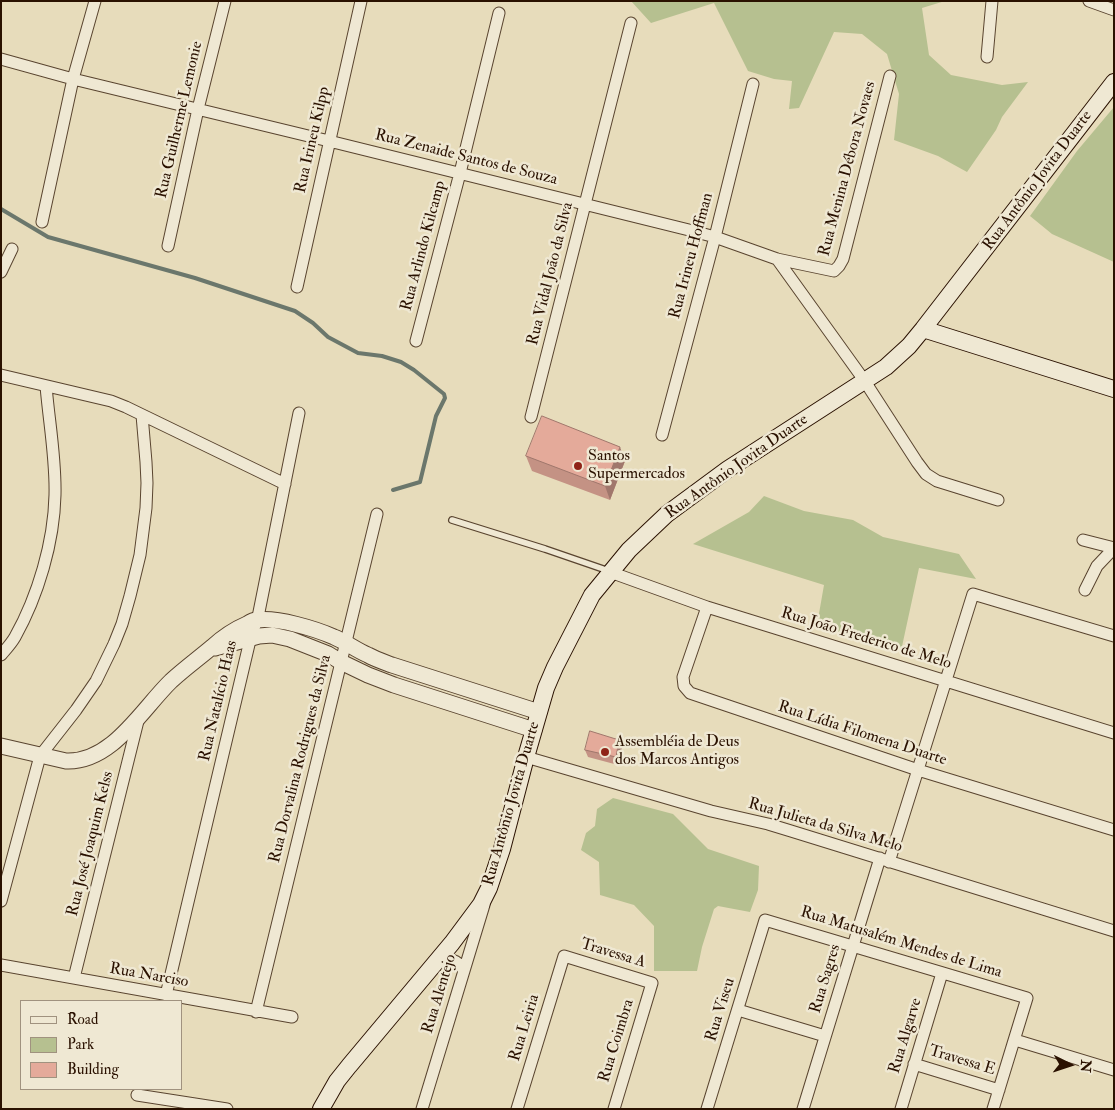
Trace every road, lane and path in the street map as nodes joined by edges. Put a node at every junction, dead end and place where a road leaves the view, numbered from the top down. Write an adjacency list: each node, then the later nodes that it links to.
1 (95, 1): 12 (street)
2 (225, 1): 15 (street, Rua Guilherme Lemonie)
3 (361, 1): 16 (street, Rua Irineu Kilpp)
4 (992, 1): 9 (street)
5 (1089, 1): 6 (street)
6 (1114, 10)
7 (499, 13): 17 (street, Rua Arlindo Kilcamp)
8 (631, 23): 18 (street, Rua Vidal João da Silva)
9 (987, 57)
10 (1, 59): 12 (street, Rua Zenaide Santos de Souza)
11 (890, 76): 23 (street, Rua Menina Débora Novaes)
12 (73, 79): 15 (street, Rua Zenaide Santos de Souza); 19 (street)
13 (1114, 82): 26 (main road, Rua Antônio Jovita Duarte)
14 (753, 84): 20 (street, Rua Irineu Hoffman)
15 (198, 109): 16 (street, Rua Zenaide Santos de Souza); 21 (street, Rua Guilherme Lemonie)
16 (329, 141): 17 (street, Rua Zenaide Santos de Souza); 25 (street, Rua Irineu Kilpp)
17 (460, 173): 18 (street, Rua Zenaide Santos de Souza); 27 (street, Rua Arlindo Kilcamp)
18 (585, 205): 20 (street, Rua Zenaide Santos de Souza); 34 (street, Rua Vidal João da Silva)
19 (42, 222)
20 (715, 237): 23 (street, Rua Zenaide Santos de Souza); 35 (street, Rua Irineu Hoffman)
21 (168, 246)
22 (12, 249): 24 (street)
23 (777, 259): 29 (street)
24 (1, 272)
25 (297, 287)
26 (923, 329): 29 (main road, Rua Antônio Jovita Duarte); 31 (main road)
27 (416, 341)
28 (1, 375): 30 (street)
29 (864, 380): 37 (street); 42 (main road, Rua Antônio Jovita Duarte)
30 (46, 386): 33 (street); 50 (street)
31 (1114, 388)
32 (299, 413): 36 (street, Rua Natalício Haas)
33 (142, 415): 36 (street); 58 (street)
34 (531, 417)
35 (662, 435)
36 (285, 484): 45 (street, Rua Natalício Haas)
37 (998, 500)
38 (377, 514): 48 (street, Rua Dorvalina Rodrigues da Silva)
39 (452, 520): 42 (lane)
40 (1083, 540): 41 (street)
41 (1114, 548): 43 (street)
42 (610, 572): 44 (street, Rua João Frederico de Melo); 53 (main road, Rua Antônio Jovita Duarte)
43 (1085, 590)
44 (707, 607): 52 (street, Rua João Frederico de Melo); 60 (street, Rua Lídia Filomena Duarte)
45 (257, 620): 47 (street, Rua Natalício Haas); 48 (street); 49 (street)
46 (1114, 636): 52 (street, Rua Sagres)
47 (250, 638): 49 (street); 51 (street); 75 (street, Rua Natalício Haas)
48 (346, 644): 51 (street, Rua Dorvalina Rodrigues da Silva); 53 (street)
49 (209, 650): 54 (street)
50 (1, 656)
51 (341, 662): 55 (street); 77 (street, Rua Dorvalina Rodrigues da Silva)
52 (946, 681): 56 (street, Rua João Frederico de Melo); 60 (street, Rua Sagres)
53 (539, 712): 55 (main road, Rua Antônio Jovita Duarte)
54 (139, 717): 58 (street); 73 (street, Rua José Joaquim Kelss)
55 (534, 730): 59 (main road, Rua Antônio Jovita Duarte)
56 (1114, 733)
57 (1, 746): 58 (street)
58 (40, 756): 64 (street)
59 (526, 757): 62 (street, Rua Julieta da Silva Melo); 63 (main road, Rua Antônio Jovita Duarte)
60 (918, 770): 61 (street, Rua Lídia Filomena Duarte); 62 (street, Rua Sagres)
61 (1114, 830)
62 (885, 860): 66 (street, Rua Julieta da Silva Melo); 67 (street, Rua Sagres)
63 (489, 888): 69 (main road, Rua Antônio Jovita Duarte); 71 (street, Rua Alentejo)
64 (1, 901)
65 (766, 920): 67 (street, Rua Matusalém Mendes de Lima); 76 (street, Rua Viseu)
66 (1114, 931)
67 (853, 946): 72 (street, Rua Matusalém Mendes de Lima); 79 (street, Rua Sagres)
68 (564, 956): 74 (street, Travessa A); 88 (street, Rua Leiria)
69 (437, 961): 71 (street); 86 (main road, Rua Antônio Jovita Duarte)
70 (1, 965): 73 (street, Rua Narciso)
71 (464, 971): 87 (street, Rua Alentejo)
72 (942, 973): 80 (street, Rua Matusalém Mendes de Lima); 81 (street, Rua Algarve)
73 (74, 978): 75 (street, Rua Narciso)
74 (652, 983): 89 (street, Rua Coimbra)
75 (166, 995): 77 (street, Rua Narciso)
76 (738, 1010): 79 (street); 90 (street, Rua Viseu)
77 (256, 1012): 78 (street, Rua Narciso)
78 (292, 1017)
79 (825, 1036): 91 (street, Rua Sagres)
80 (1015, 1040): 82 (street); 83 (street)
81 (914, 1064): 83 (street, Travessa E); 92 (street, Rua Algarve)
82 (1114, 1070)
83 (999, 1090): 93 (street)
84 (137, 1095): 85 (street)
85 (227, 1109)
86 (321, 1109)
87 (422, 1109)
88 (517, 1109)
89 (614, 1109)
90 (708, 1109)
91 (803, 1109)
92 (900, 1109)
93 (994, 1109)

